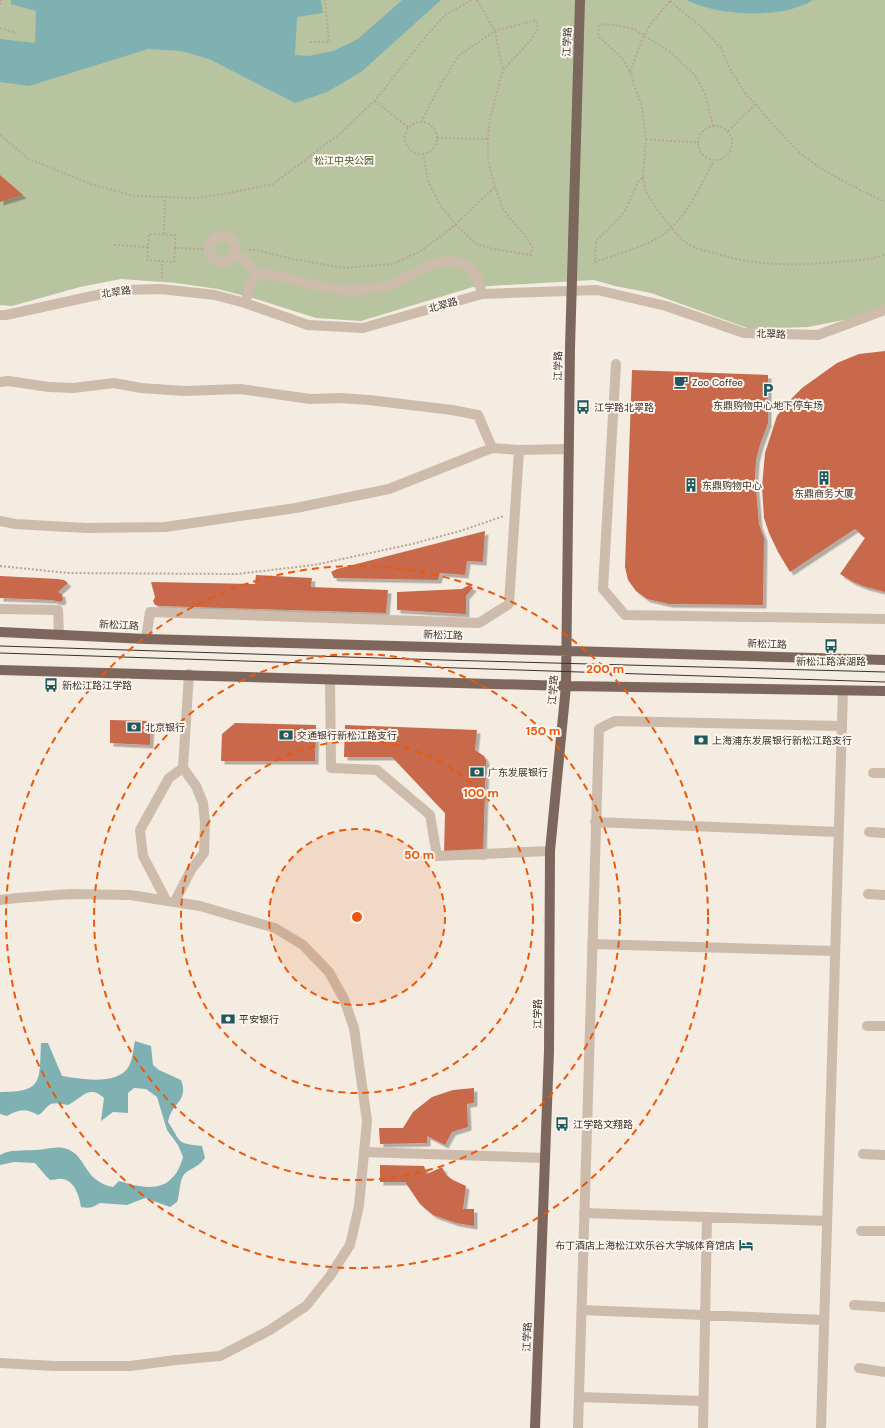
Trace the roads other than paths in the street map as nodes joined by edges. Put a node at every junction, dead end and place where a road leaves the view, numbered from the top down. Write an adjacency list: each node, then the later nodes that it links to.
1 (580, 0): 4 (main road, 江学路)
2 (235, 252): 2 (street); 3 (street)
3 (258, 274): 5 (street); 6 (street)
4 (571, 291): 5 (street, 北翠路); 7 (street, 北翠路); 12 (main road, 江学路)
5 (482, 294): 6 (street, 北翠路)
6 (245, 303): 8 (street, 北翠路)
7 (885, 310)
8 (0, 315)
9 (616, 364): 16 (street)
10 (0, 382): 11 (street)
11 (492, 448): 13 (street); 14 (street)
12 (568, 449): 13 (street); 20 (main road, 江学路)
13 (519, 450): 19 (street)
14 (0, 521)
15 (0, 609): 18 (street)
16 (885, 619)
17 (0, 632): 18 (main road, 新松江路)
18 (59, 635): 19 (main road, 新松江路)
19 (146, 639): 20 (main road, 新松江路)
20 (566, 651): 21 (main road, 新松江路); 25 (main road, 江学路)
21 (885, 660)
22 (0, 670): 23 (main road)
23 (189, 674): 24 (main road); 29 (street)
24 (330, 679): 25 (main road); 36 (street)
25 (566, 686): 26 (main road); 36 (main road, 江学路)
26 (843, 690): 27 (main road); 28 (street)
27 (885, 691)
28 (841, 726): 32 (street); 33 (street)
29 (183, 768): 40 (street); 40 (street)
30 (873, 773): 31 (street)
31 (885, 773)
32 (595, 822): 33 (street); 41 (street)
33 (838, 832): 42 (street)
34 (869, 832): 35 (street)
35 (885, 833)
36 (550, 851): 48 (main road, 江学路)
37 (868, 894): 38 (street)
38 (885, 895)
39 (0, 900): 40 (street)
40 (171, 901): 45 (street)
41 (592, 944): 42 (street); 49 (street)
42 (835, 951): 51 (street)
43 (867, 1026): 44 (street)
44 (885, 1026)
45 (364, 1152): 48 (street); 59 (street)
46 (863, 1154): 47 (street)
47 (885, 1155)
48 (545, 1158): 64 (main road, 江学路)
49 (584, 1213): 50 (street); 56 (street)
50 (707, 1217): 51 (street); 57 (street)
51 (827, 1221): 58 (street)
52 (861, 1231): 53 (street)
53 (885, 1231)
54 (854, 1305): 55 (street)
55 (885, 1307)
56 (582, 1310): 57 (street); 62 (street)
57 (705, 1315): 58 (street); 63 (street)
58 (824, 1320): 67 (street)
59 (0, 1363)
60 (858, 1368): 61 (street)
61 (885, 1372)
62 (579, 1397): 63 (street); 65 (street)
63 (703, 1401): 66 (street)
64 (535, 1428)
65 (578, 1428)
66 (703, 1428)
67 (821, 1428)

